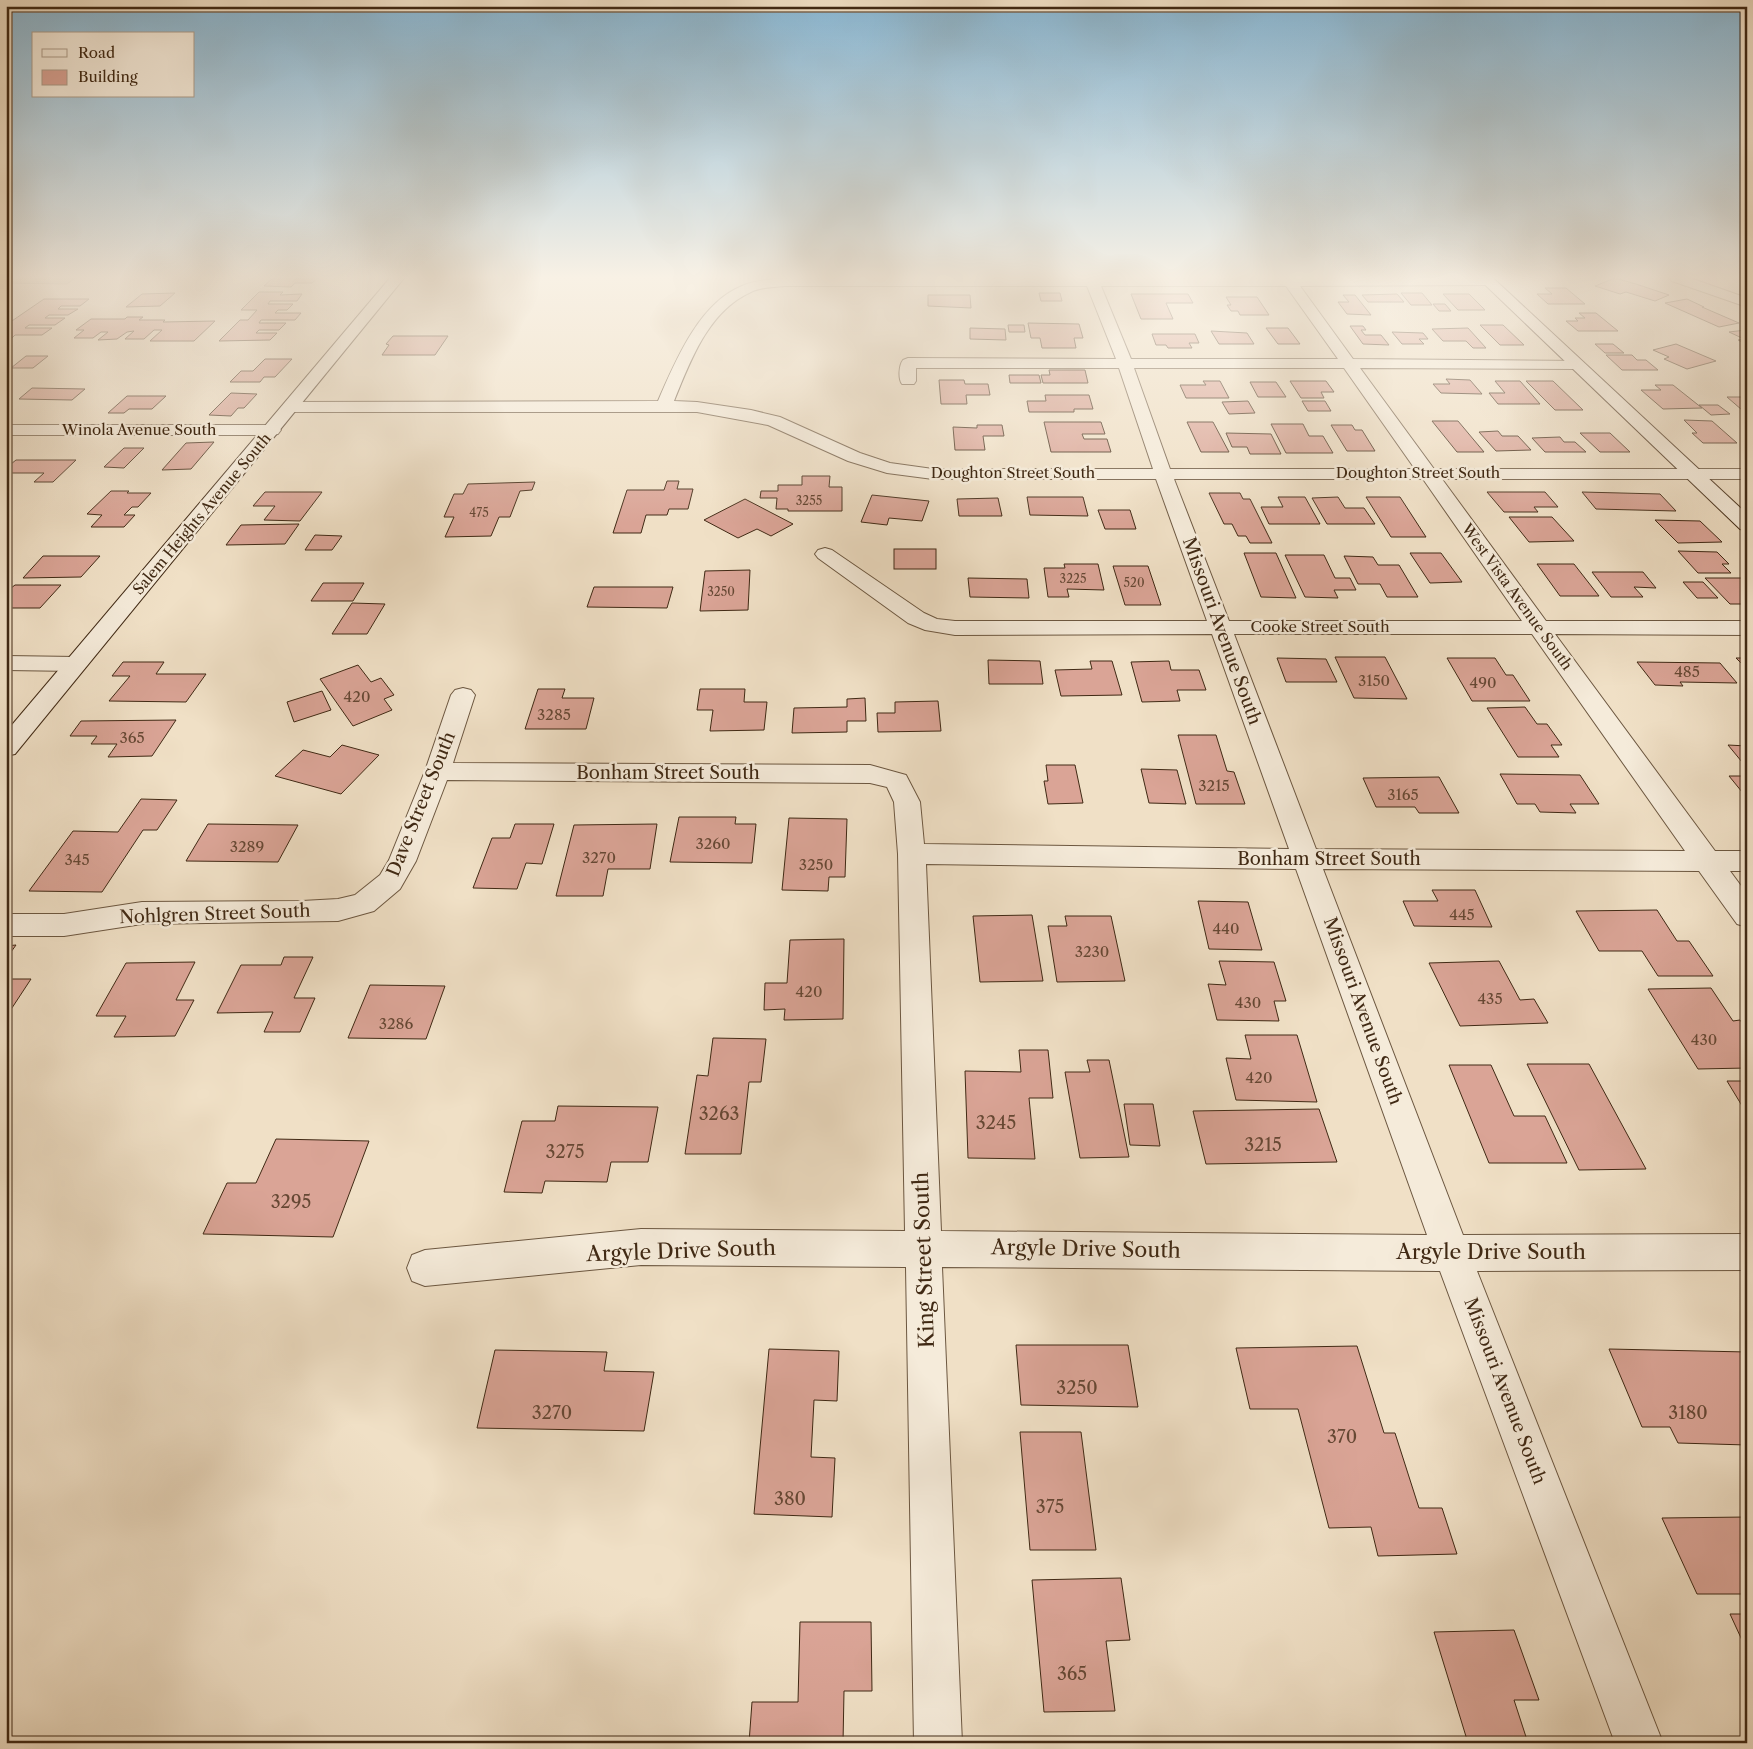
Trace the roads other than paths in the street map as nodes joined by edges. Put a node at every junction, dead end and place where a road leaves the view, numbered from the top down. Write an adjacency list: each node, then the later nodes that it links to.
1 (330, 360): 13 (street, Salem Heights Avenue South)
2 (684, 360): 12 (street)
3 (908, 360): 7 (street)
4 (1123, 360): 8 (street, Missouri Avenue South)
5 (1346, 360): 9 (street, West Vista Avenue South)
6 (1571, 360): 10 (street)
7 (908, 363): 8 (street); 11 (street)
8 (1125, 364): 9 (street); 16 (street, Missouri Avenue South)
9 (1349, 364): 10 (street); 17 (street, West Vista Avenue South)
10 (1576, 364): 18 (street)
11 (908, 381)
12 (664, 406): 13 (street, Doughton Street South); 16 (street, Doughton Street South)
13 (291, 407): 15 (street, Salem Heights Avenue South)
14 (6, 430): 15 (street, Winola Avenue South)
15 (272, 430): 26 (street, Salem Heights Avenue South)
16 (1163, 473): 17 (street, Doughton Street South); 22 (street, Missouri Avenue South)
17 (1427, 473): 18 (street, Doughton Street South); 23 (street, West Vista Avenue South)
18 (1692, 473): 19 (street, Doughton Street South); 20 (street)
19 (1747, 474)
20 (1747, 525)
21 (825, 554): 22 (street, Cooke Street South)
22 (1221, 627): 23 (street, Cooke Street South); 32 (street, Missouri Avenue South)
23 (1538, 627): 24 (street, Cooke Street South); 33 (street, West Vista Avenue South)
24 (1747, 628)
25 (6, 663): 26 (street)
26 (76, 664): 28 (street, Salem Heights Avenue South)
27 (463, 695): 29 (street, Dave Street South)
28 (6, 748)
29 (438, 771): 30 (street, Bonham Street South); 35 (street, Dave Street South)
30 (897, 780): 31 (street, King Street South)
31 (912, 854): 32 (street, Bonham Street South); 38 (street, King Street South)
32 (1306, 859): 33 (street, Bonham Street South); 40 (street, Missouri Avenue South)
33 (1707, 861): 34 (street, Bonham Street South); 36 (street, West Vista Avenue South)
34 (1747, 861)
35 (364, 904): 37 (street, Nohlgren Street South)
36 (1747, 916)
37 (6, 925)
38 (924, 1248): 40 (street, Argyle Drive South); 41 (street, Argyle Drive South); 42 (street, King Street South)
39 (1747, 1252): 40 (street, Argyle Drive South)
40 (1452, 1253): 43 (street, Missouri Avenue South)
41 (425, 1268)
42 (938, 1743)
43 (1639, 1743)

